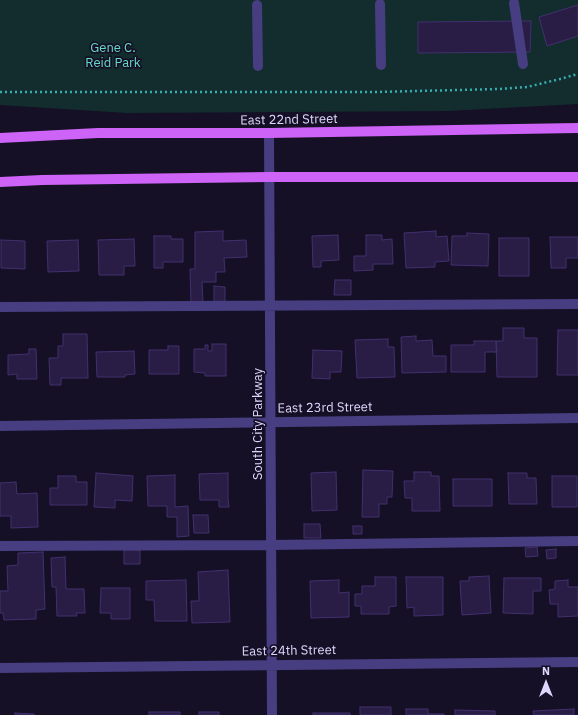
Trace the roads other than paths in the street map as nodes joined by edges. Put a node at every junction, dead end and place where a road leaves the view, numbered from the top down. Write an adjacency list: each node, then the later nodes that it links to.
1 (514, 3): 4 (street)
2 (380, 4): 5 (street)
3 (257, 5): 6 (street)
4 (523, 64)
5 (381, 65)
6 (258, 66)
7 (578, 128): 8 (main road, East 22nd Street)
8 (269, 133): 9 (main road, East 22nd Street); 10 (street, South City Parkway)
9 (0, 138)
10 (269, 177): 11 (main road); 12 (main road); 14 (street, South City Parkway)
11 (578, 177)
12 (0, 182)
13 (578, 304): 14 (street)
14 (269, 305): 15 (street); 17 (street, South City Parkway)
15 (0, 307)
16 (578, 418): 17 (street, East 23rd Street)
17 (271, 422): 18 (street, East 23rd Street); 20 (street, South City Parkway)
18 (0, 426)
19 (578, 541): 20 (street)
20 (271, 545): 21 (street); 23 (street, South City Parkway)
21 (0, 546)
22 (578, 662): 23 (street, East 24th Street)
23 (272, 664): 24 (street, East 24th Street); 25 (street, South City Parkway)
24 (0, 668)
25 (272, 715)

